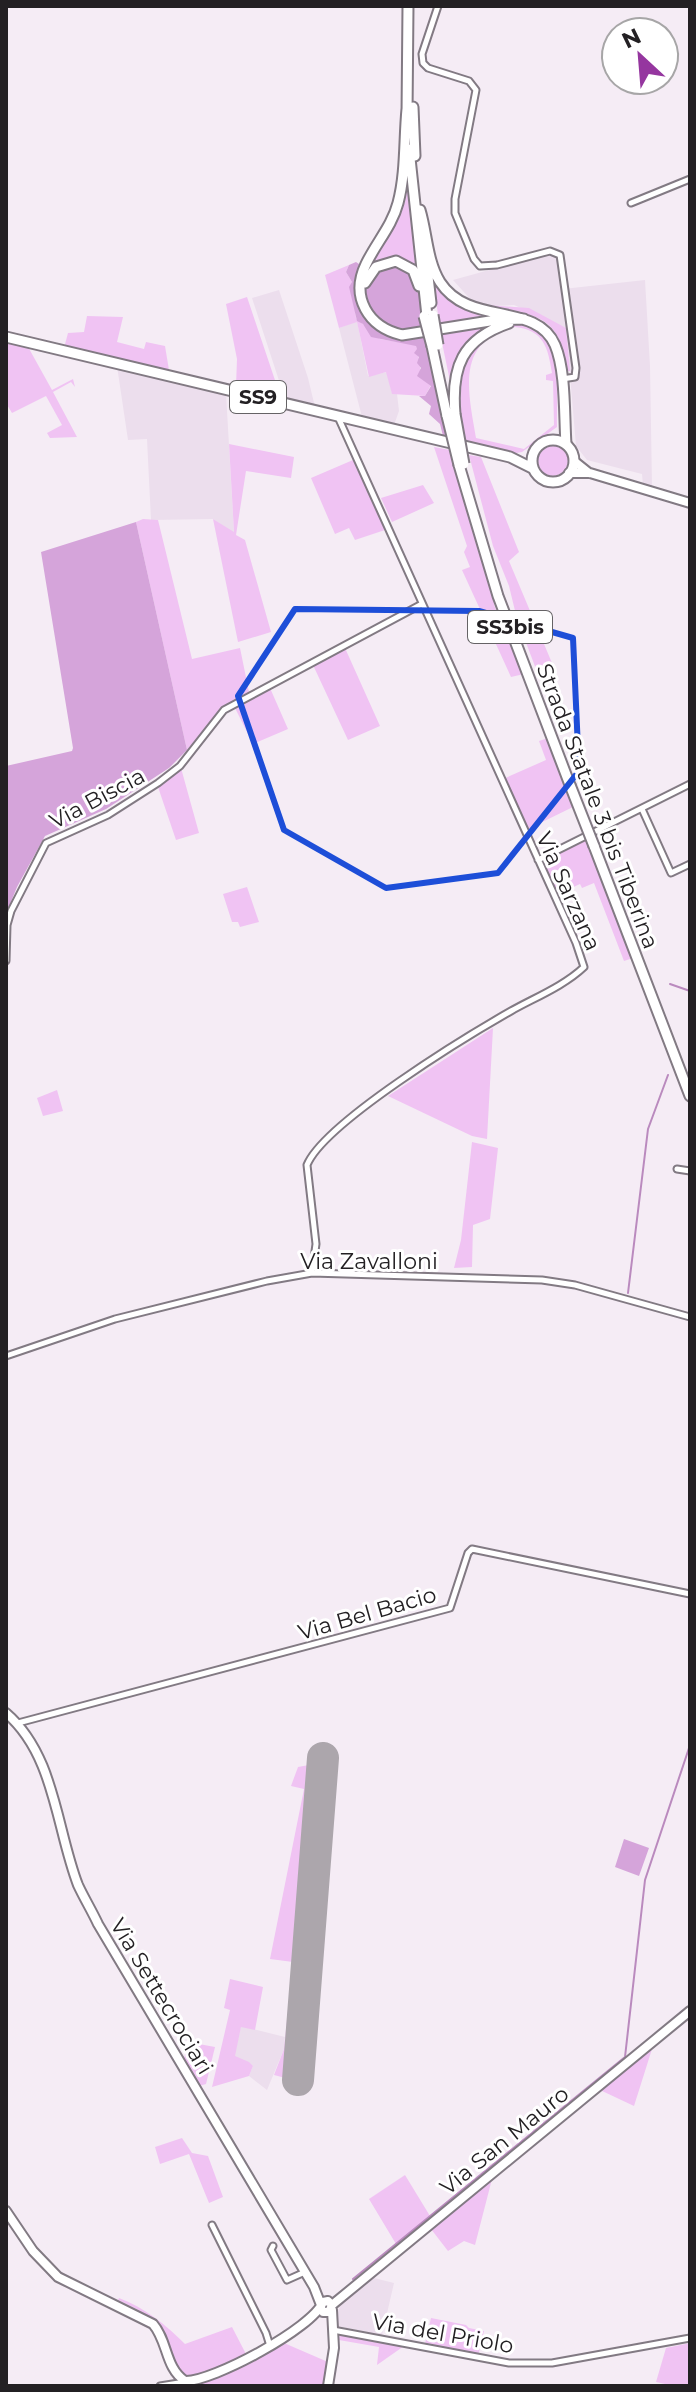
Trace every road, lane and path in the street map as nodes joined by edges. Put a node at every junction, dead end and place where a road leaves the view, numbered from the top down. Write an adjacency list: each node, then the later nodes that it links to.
1 (410, 6): 3 (main road); 6 (main road)
2 (438, 6): 11 (street)
3 (407, 109): 7 (main road); 8 (main road)
4 (690, 179): 5 (street)
5 (631, 203)
6 (420, 210): 8 (main road); 9 (main road)
7 (361, 290): 8 (main road); 9 (main road)
8 (428, 316): 12 (main road, bridge)
9 (524, 319): 11 (main road); 12 (main road)
10 (6, 337): 13 (main road, SS9)
11 (561, 379): 14 (main road)
12 (451, 415): 25 (main road, Strada Statale 3 bis Tiberina / SS3bis, bridge)
13 (338, 416): 16 (main road, SS9); 22 (street, Via Sarzana)
14 (561, 442): 15 (main road); 17 (main road)
15 (532, 454): 16 (main road, SS9); 18 (main road)
16 (510, 457): 18 (main road, SS9)
17 (574, 461): 19 (main road); 20 (main road)
18 (532, 468): 19 (main road)
19 (569, 473): 20 (main road)
20 (590, 473): 21 (main road)
21 (690, 503)
22 (422, 604): 26 (street, Via Sarzana); 28 (street, Via Biscia)
23 (690, 784): 24 (street)
24 (642, 809): 26 (street); 27 (street)
25 (596, 845): 29 (main road, Strada Statale 3 bis Tiberina / SS3bis); 30 (main road, Strada Statale 3 bis Tiberina / SS3bis)
26 (538, 860): 33 (street, Via Sarzana)
27 (690, 864)
28 (6, 961)
29 (690, 1081)
30 (690, 1096)
31 (677, 1169): 32 (street)
32 (690, 1171)
33 (312, 1273): 34 (street, Via Zavalloni); 35 (street, Via Zavalloni)
34 (690, 1317)
35 (6, 1356)
36 (690, 1594): 38 (street, Via Bel Bacio)
37 (6, 1713): 38 (main road, Via Settecrociari)
38 (18, 1723): 43 (main road, Via Settecrociari)
39 (690, 2011): 45 (main road, Via San Mauro)
40 (6, 2211): 50 (main road)
41 (212, 2225): 49 (street)
42 (273, 2246): 43 (street)
43 (305, 2272): 44 (main road, Via Settecrociari)
44 (314, 2287): 45 (main road); 46 (main road, Via Settecrociari)
45 (340, 2296): 46 (main road, Via San Mauro)
46 (326, 2307): 47 (main road, Via Settecrociari); 49 (main road, Via San Mauro)
47 (333, 2328): 48 (street, Via del Priolo); 52 (main road, Via Settecrociari)
48 (690, 2338)
49 (269, 2340): 50 (main road, Via San Mauro)
50 (190, 2381): 51 (street)
51 (160, 2386)
52 (328, 2386)

